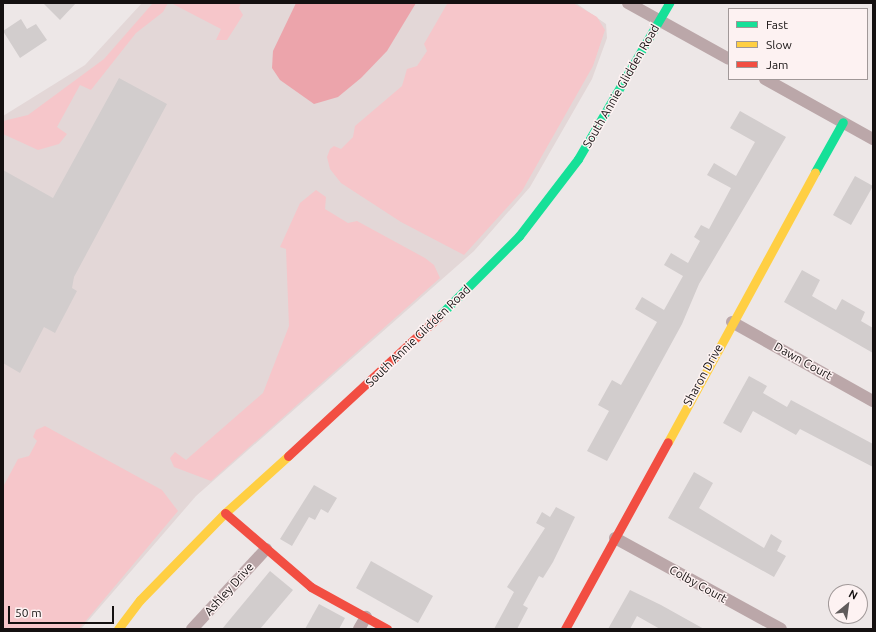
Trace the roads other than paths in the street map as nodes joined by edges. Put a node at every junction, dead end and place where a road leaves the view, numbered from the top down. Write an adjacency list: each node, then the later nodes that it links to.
1 (628, 3): 3 (street)
2 (669, 3): 3 (main road, South Annie Glidden Road)
3 (659, 20): 4 (street); 10 (main road, South Annie Glidden Road)
4 (728, 58)
5 (767, 80): 6 (street)
6 (843, 122): 7 (street); 8 (main road, Sharon Drive)
7 (873, 139)
8 (732, 322): 9 (street, Dawn Court); 11 (main road, Sharon Drive)
9 (873, 401)
10 (225, 512): 12 (main road); 14 (main road, South Annie Glidden Road)
11 (615, 538): 18 (main road, Sharon Drive); 19 (street, Colby Court)
12 (266, 549): 13 (main road); 15 (street, Ashley Drive)
13 (366, 617): 16 (street); 17 (main road)
14 (118, 629)
15 (192, 629)
16 (359, 629)
17 (387, 629)
18 (565, 629)
19 (781, 629)

